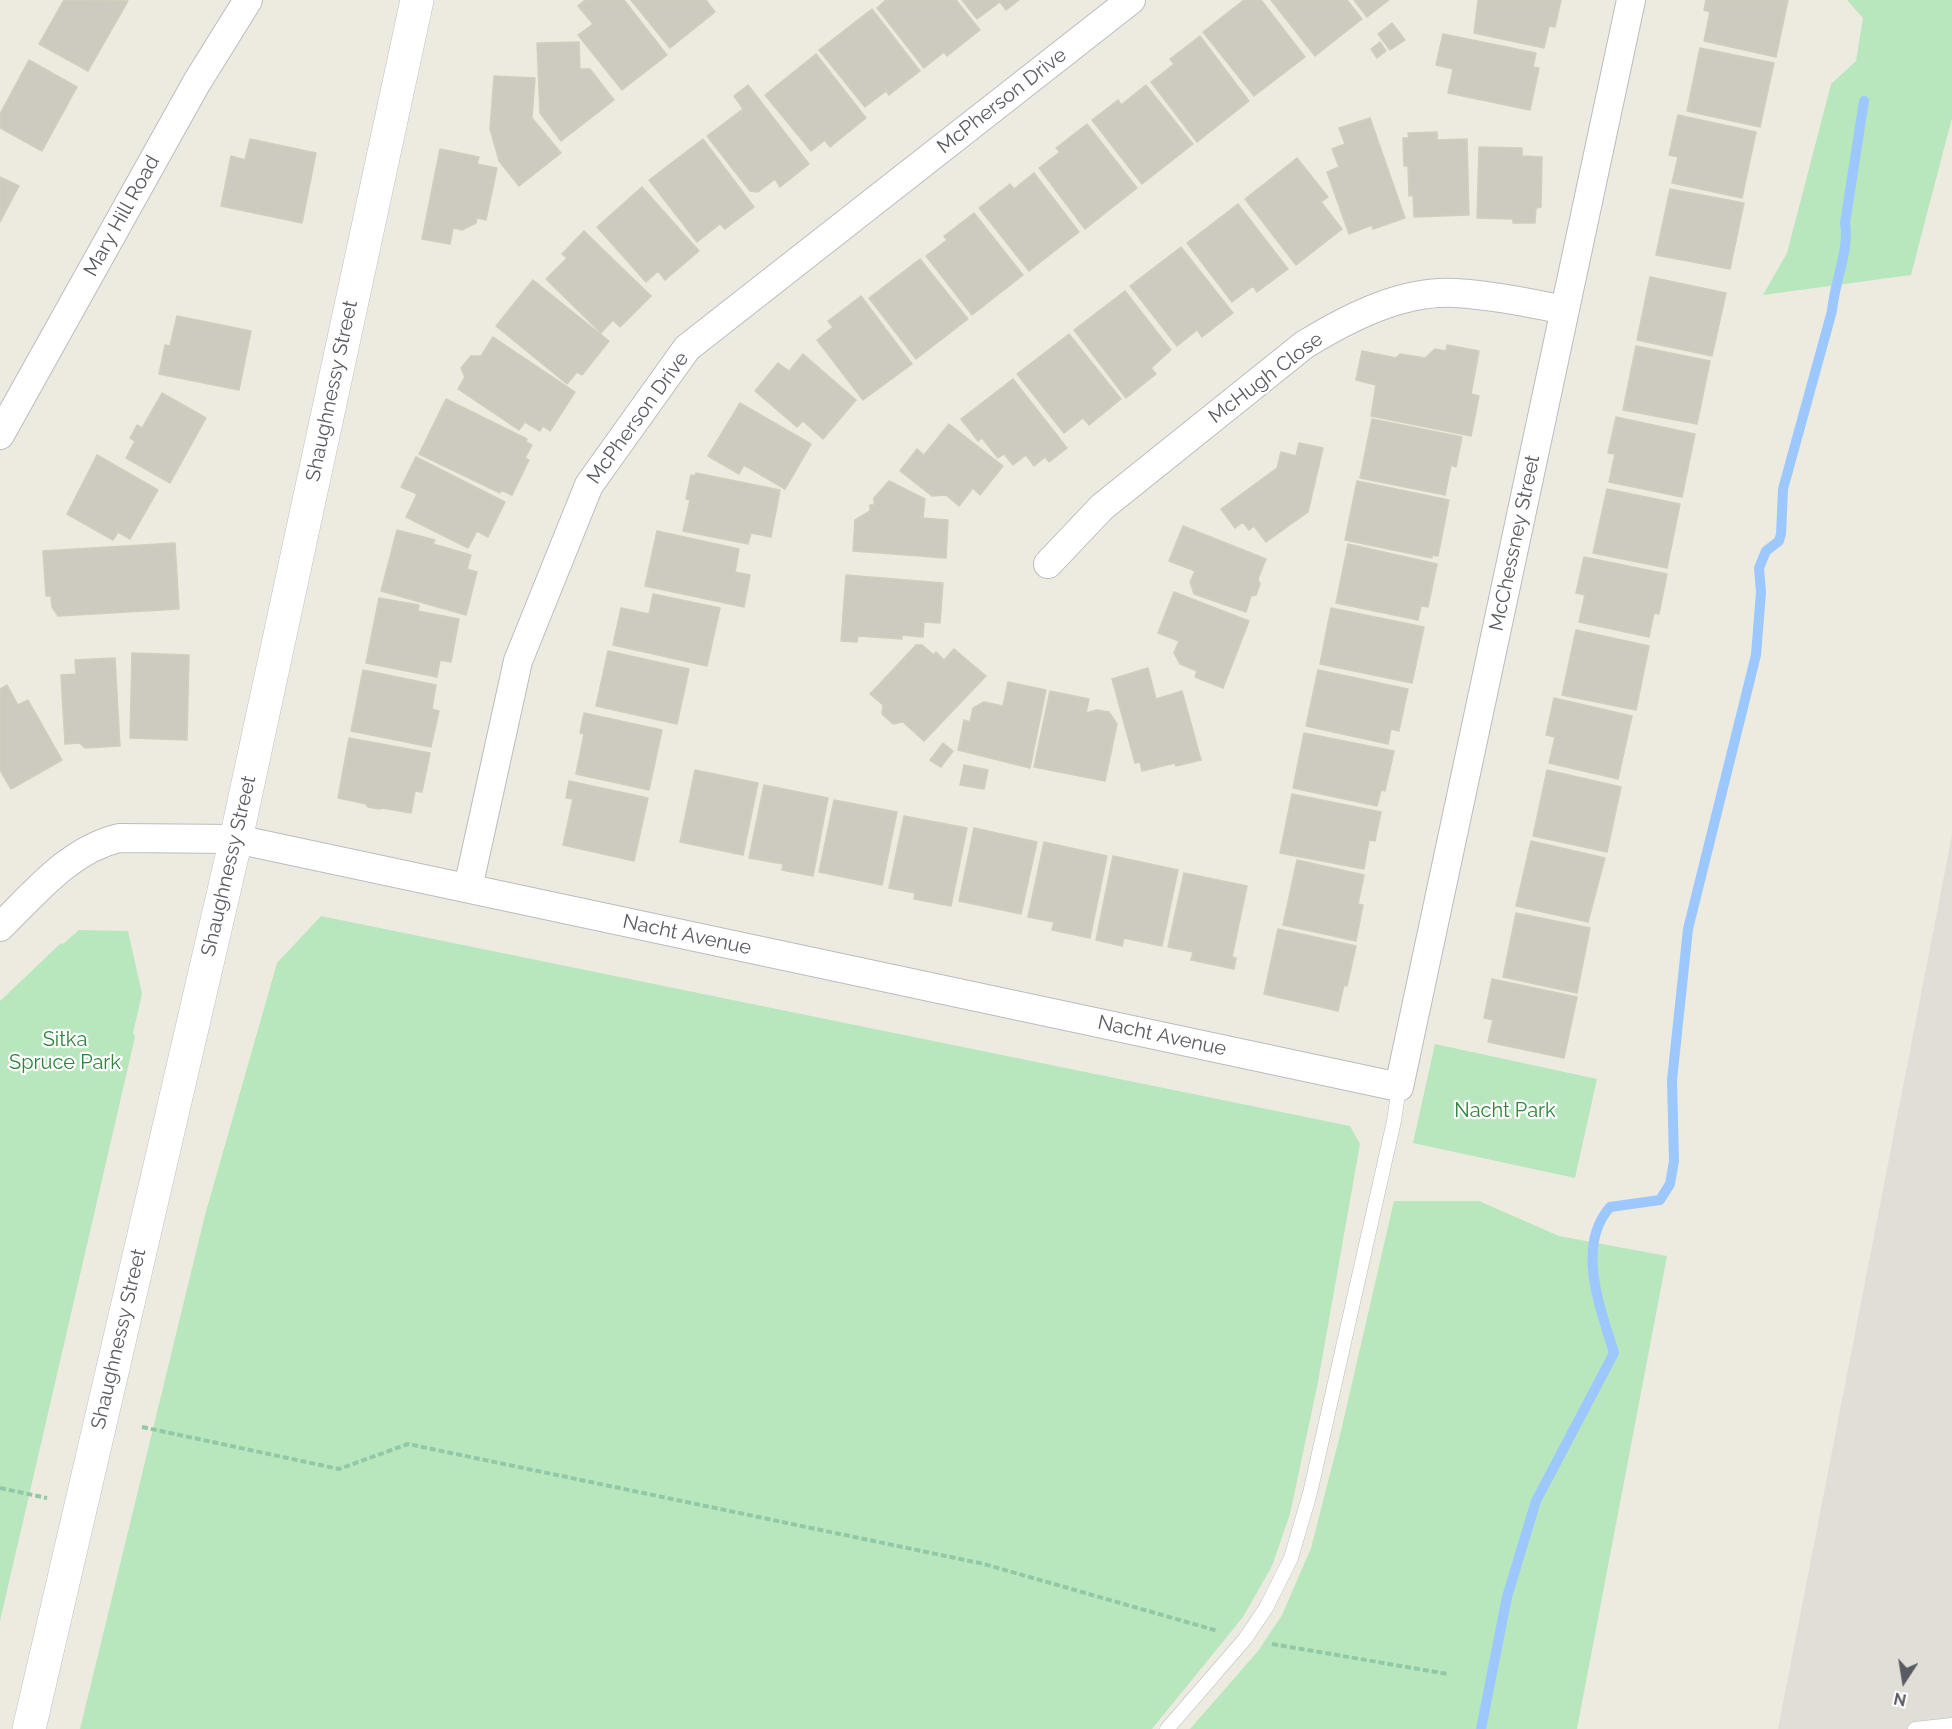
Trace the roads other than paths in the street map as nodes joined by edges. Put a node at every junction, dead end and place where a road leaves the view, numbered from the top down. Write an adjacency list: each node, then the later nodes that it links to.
1 (248, 0): 6 (street, Mary Hill Road)
2 (417, 0): 8 (main road, Shaughnessy Street)
3 (1131, 0): 9 (street, McPherson Drive)
4 (1632, 0): 5 (street, McChessney Street)
5 (1565, 310): 7 (street, McHugh Close); 11 (street, McChessney Street)
6 (0, 435)
7 (1048, 564)
8 (236, 839): 9 (street, Nacht Avenue); 10 (street, Nacht Avenue); 13 (main road, Shaughnessy Street)
9 (468, 888): 11 (street, Nacht Avenue)
10 (0, 927)
11 (1399, 1087): 14 (lane)
12 (1952, 1725): 15 (lane)
13 (29, 1729)
14 (1167, 1729)
15 (1915, 1729)

